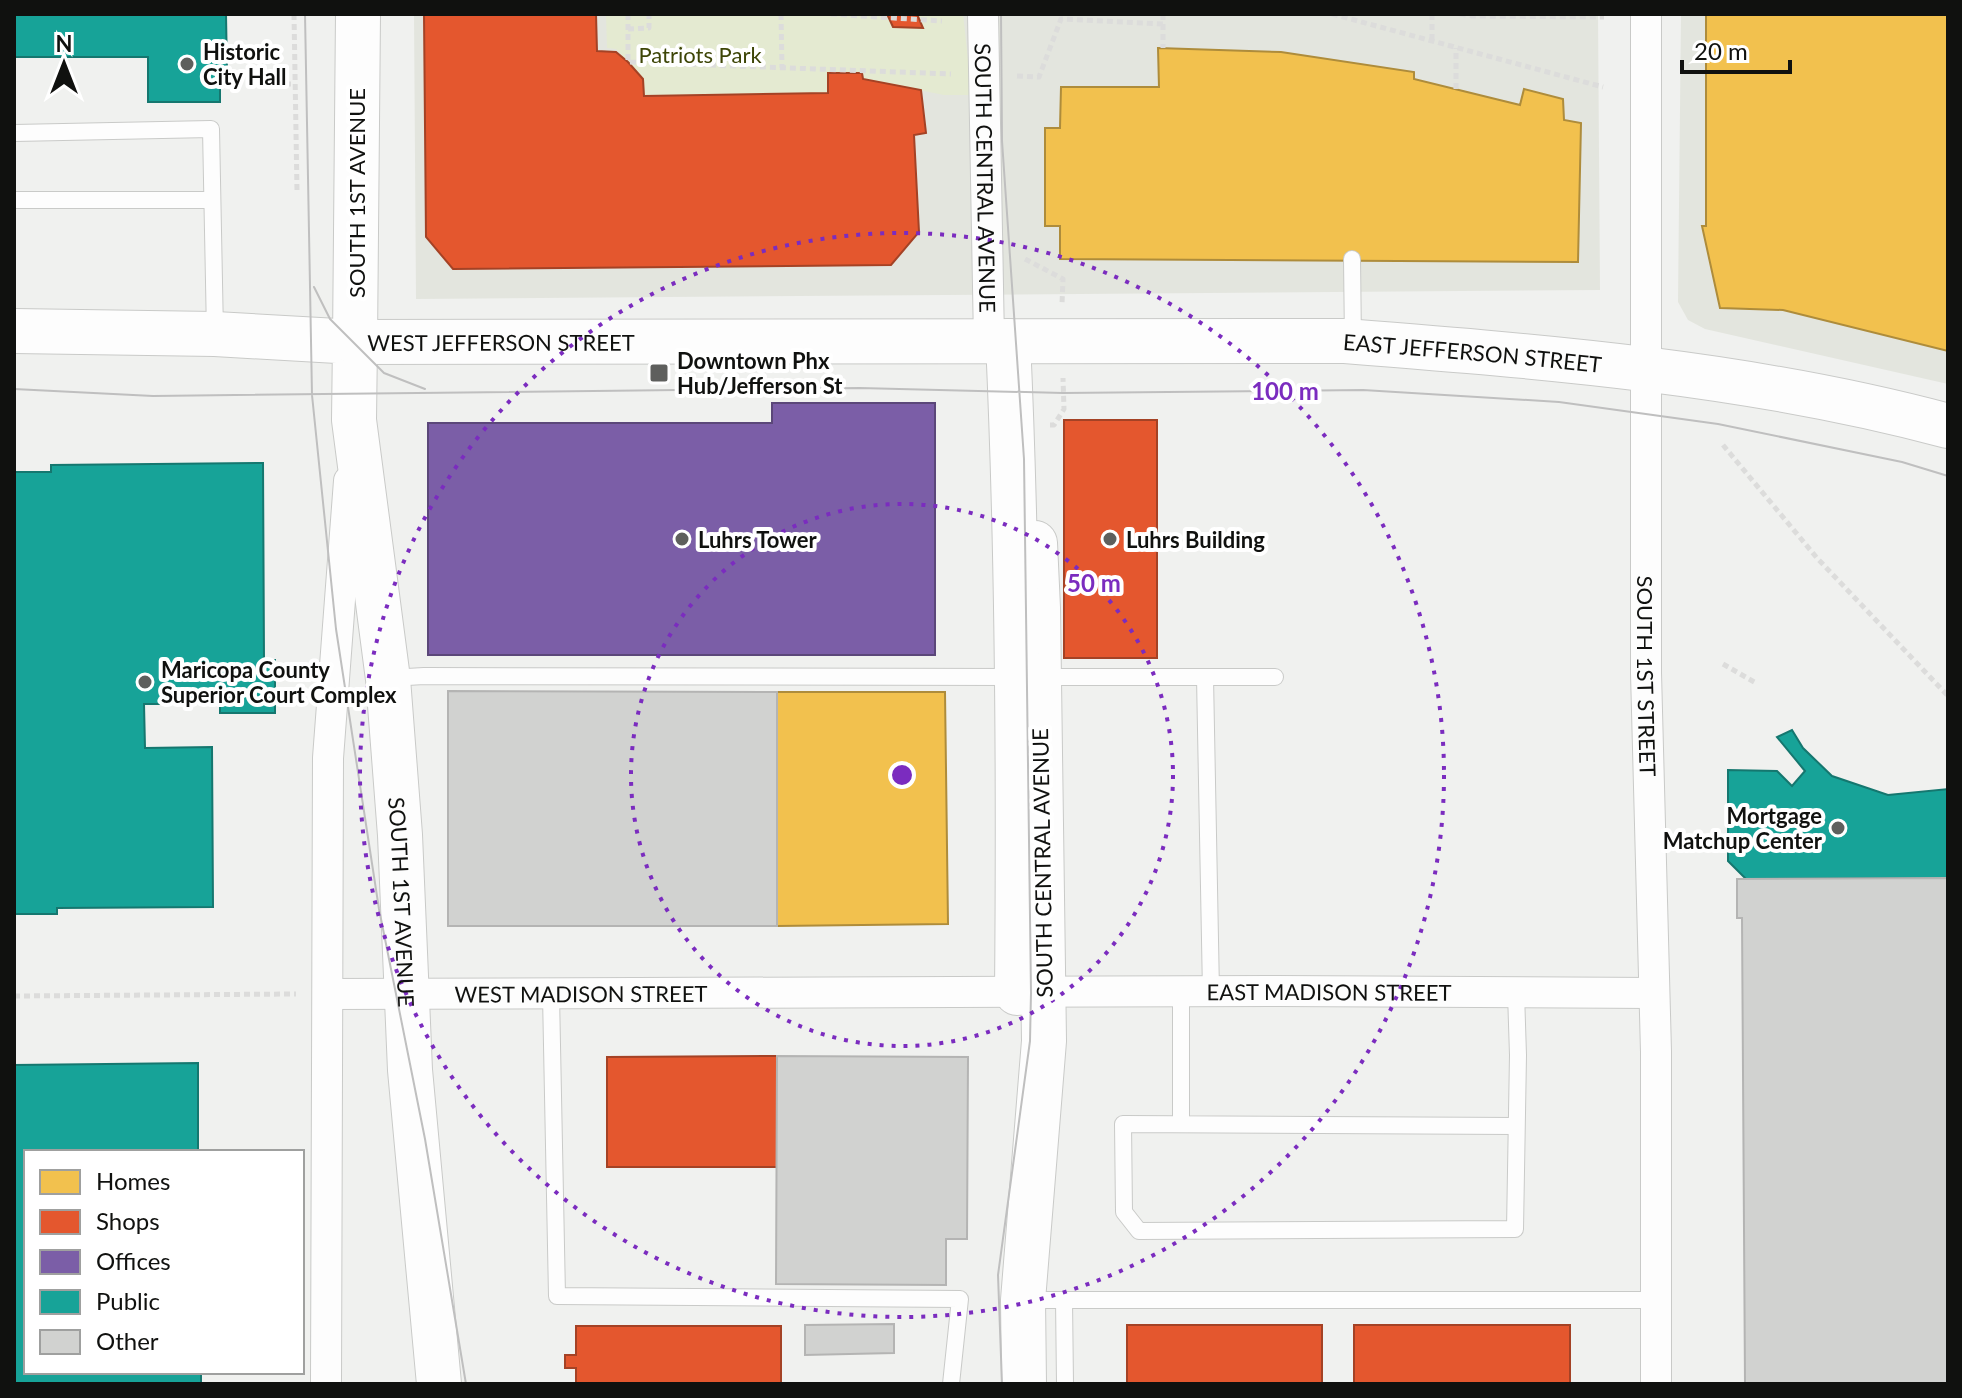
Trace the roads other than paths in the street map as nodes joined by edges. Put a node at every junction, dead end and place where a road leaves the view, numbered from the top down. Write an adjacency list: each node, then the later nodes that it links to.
1 (358, 14): 11 (main road, SOUTH 1ST AVENUE)
2 (983, 14): 10 (street, SOUTH CENTRAL AVENUE)
3 (1646, 14): 13 (street, SOUTH 1ST STREET)
4 (14, 133): 6 (lane)
5 (14, 200): 6 (lane)
6 (212, 200): 9 (lane)
7 (1352, 259): 12 (lane)
8 (14, 331): 9 (main road, WEST JEFFERSON STREET)
9 (215, 334): 11 (main road, WEST JEFFERSON STREET)
10 (1009, 341): 11 (main road, WEST JEFFERSON STREET); 12 (main road, EAST JEFFERSON STREET); 16 (main road, SOUTH CENTRAL AVENUE)
11 (355, 342): 14 (main road, SOUTH 1ST AVENUE)
12 (1353, 342): 13 (main road, EAST JEFFERSON STREET)
13 (1645, 369): 15 (main road, EAST JEFFERSON STREET); 23 (street, SOUTH 1ST STREET)
14 (354, 420): 19 (main road, SOUTH 1ST AVENUE); 24 (street, SOUTH 1ST AVENUE)
15 (1948, 426)
16 (1028, 677): 17 (lane); 19 (lane); 21 (main road, SOUTH CENTRAL AVENUE)
17 (1205, 677): 18 (lane); 20 (lane)
18 (1275, 677)
19 (388, 679): 25 (main road, SOUTH 1ST AVENUE)
20 (1196, 992): 21 (street, EAST MADISON STREET); 22 (street, EAST MADISON STREET); 27 (lane)
21 (1021, 993): 26 (street, WEST MADISON STREET); 29 (main road, SOUTH CENTRAL AVENUE)
22 (1516, 993): 23 (street, EAST MADISON STREET); 28 (lane)
23 (1654, 993): 30 (street, SOUTH 1ST STREET)
24 (329, 994): 25 (street, WEST MADISON STREET); 31 (street, SOUTH 1ST AVENUE)
25 (406, 995): 26 (street, WEST MADISON STREET); 32 (main road, SOUTH 1ST AVENUE)
26 (551, 995): 33 (lane)
27 (1181, 1124): 28 (lane); 28 (lane)
28 (1516, 1126)
29 (1044, 1300): 30 (lane); 34 (main road, SOUTH CENTRAL AVENUE); 35 (lane)
30 (1655, 1300): 36 (street, SOUTH 1ST STREET)
31 (326, 1384)
32 (439, 1384)
33 (951, 1384)
34 (1024, 1384)
35 (1065, 1384)
36 (1656, 1384)

